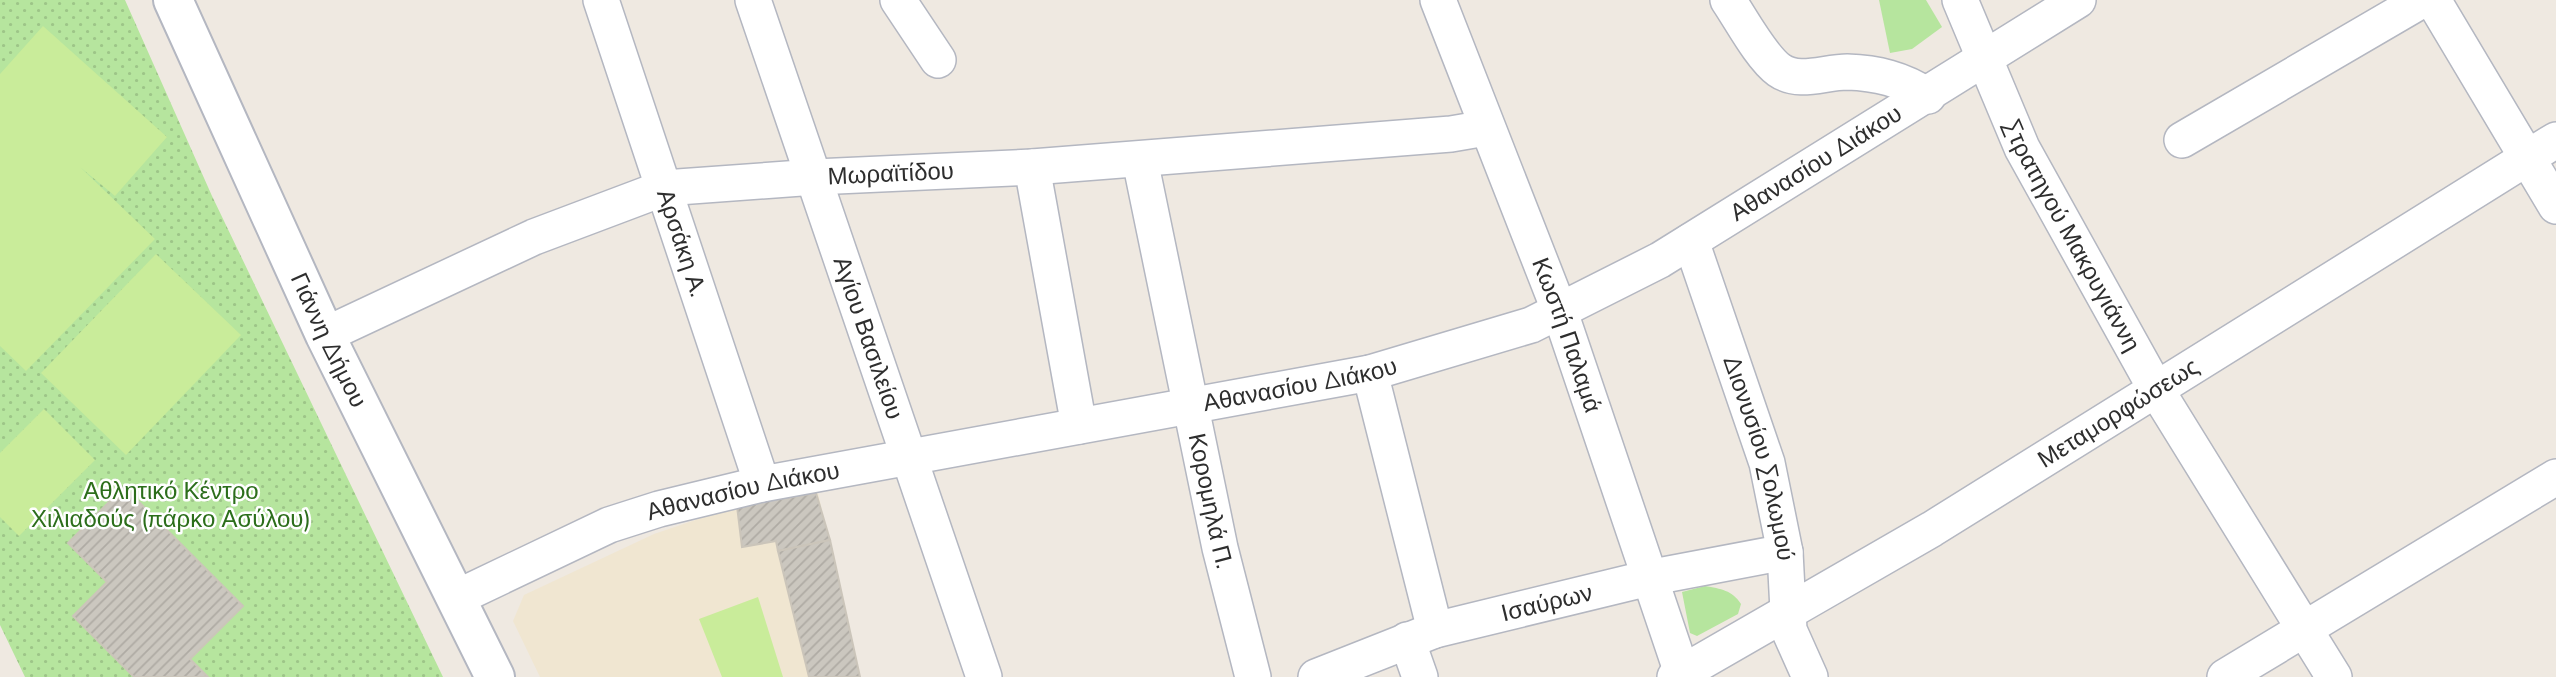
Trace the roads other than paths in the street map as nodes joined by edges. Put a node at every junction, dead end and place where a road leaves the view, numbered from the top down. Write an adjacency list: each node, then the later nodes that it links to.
1 (173, 0): 24 (street, Γιάννη Δήμου)
2 (601, 0): 20 (street, Αρσάκη Α.)
3 (753, 0): 19 (street, Αγίου Βασιλείου)
4 (898, 0): 12 (street)
5 (1438, 0): 14 (street, Κωστή Παλαμά)
6 (1728, 0): 13 (street)
7 (1960, 0): 11 (street, Στρατηγού Μακρυγιάννη)
8 (2078, 0): 11 (street, Αθανασίου Διάκου)
9 (2422, 0): 15 (street)
10 (2432, 0): 16 (street)
11 (1986, 59): 13 (street, Αθανασίου Διάκου); 26 (street, Στρατηγού Μακρυγιάννη)
12 (938, 60)
13 (1928, 96): 22 (street, Αθανασίου Διάκου)
14 (1486, 128): 17 (street, Μωραϊτίδου); 23 (street, Κωστή Παλαμά)
15 (2182, 140)
16 (2542, 149): 21 (street); 26 (street, Μεταμορφώσεως)
17 (1140, 160): 18 (street, Μωραϊτίδου); 27 (street, Κορομηλά Π.)
18 (1032, 167): 19 (street, Μωραϊτίδου); 28 (street)
19 (815, 177): 20 (street, Μωραϊτίδου); 29 (street, Αγίου Βασιλείου)
20 (664, 188): 24 (street, Μωραϊτίδου); 31 (street, Αρσάκη Α.)
21 (2556, 206)
22 (1691, 241): 23 (street, Αθανασίου Διάκου); 32 (street, Διονυσίου Σολωμού)
23 (1560, 313): 25 (street, Αθανασίου Διάκου); 33 (street, Κωστή Παλαμά)
24 (325, 335): 34 (street, Γιάννη Δήμου)
25 (1370, 373): 27 (street, Αθανασίου Διάκου); 37 (street)
26 (2157, 391): 35 (street, Μεταμορφώσεως); 36 (street, Στρατηγού Μακρυγιάννη)
27 (1191, 404): 28 (street, Αθανασίου Διάκου); 41 (street, Κορομηλά Π.)
28 (1079, 426): 29 (street, Αθανασίου Διάκου)
29 (909, 458): 31 (street, Αθανασίου Διάκου); 40 (street, Αγίου Βασιλείου)
30 (2556, 477): 36 (street)
31 (762, 485): 34 (street, Αθανασίου Διάκου)
32 (1785, 552): 33 (street, Ισαύρων); 35 (street, Διονυσίου Σολωμού)
33 (1653, 577): 37 (street, Ισαύρων); 38 (street, Κωστή Παλαμά)
34 (456, 597): 39 (street, Γιάννη Δήμου)
35 (1788, 613): 38 (street, Μεταμορφώσεως); 44 (street, Διονυσίου Σολωμού)
36 (2304, 629): 45 (street); 46 (street, Στρατηγού Μακρυγιάννη)
37 (1421, 635): 42 (street, Ισαύρων); 43 (street)
38 (1679, 675)
39 (495, 677)
40 (984, 677)
41 (1253, 677)
42 (1316, 677)
43 (1420, 677)
44 (1810, 677)
45 (2225, 677)
46 (2334, 677)

